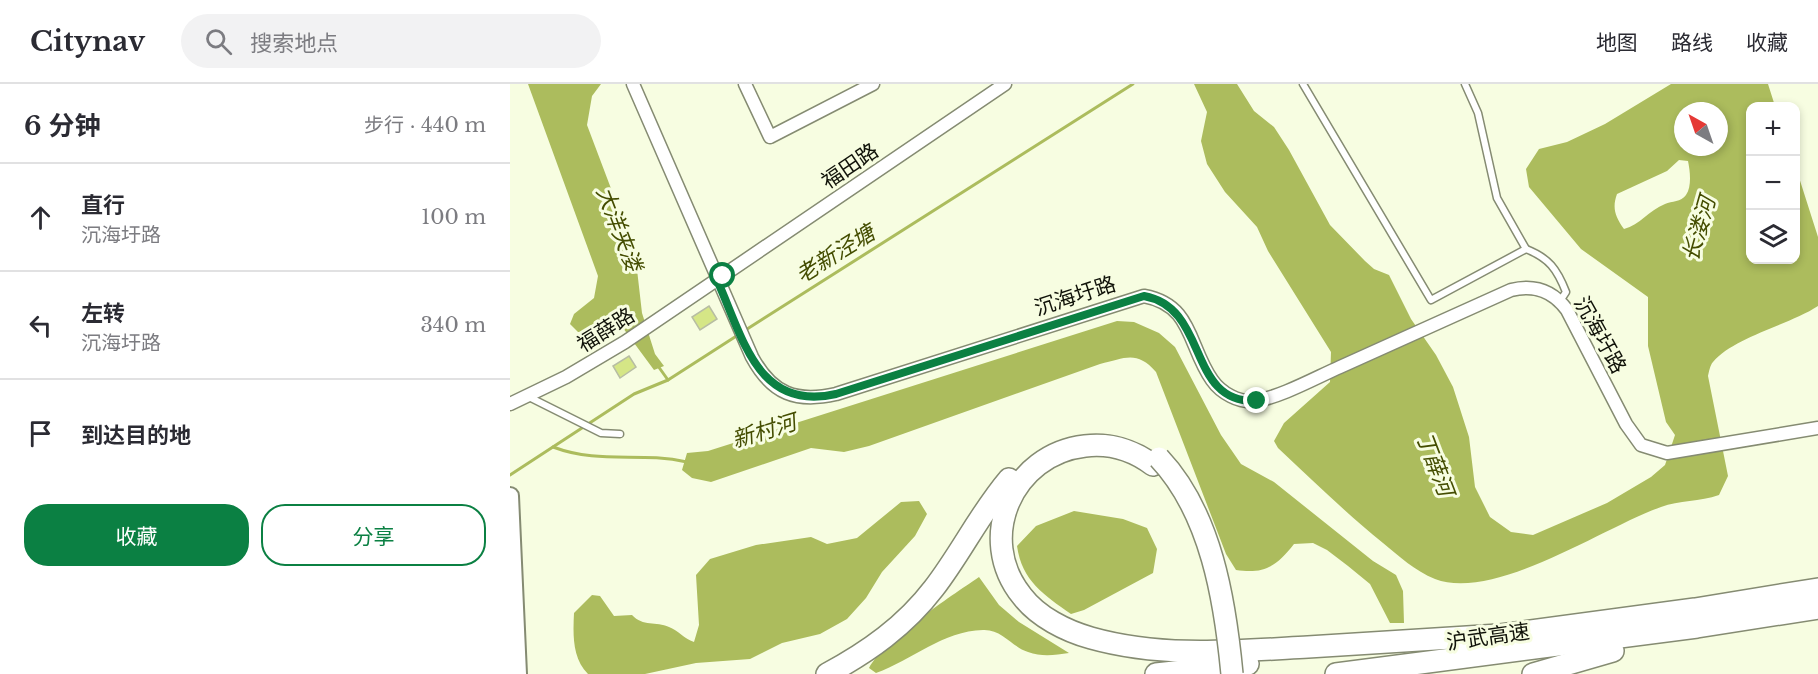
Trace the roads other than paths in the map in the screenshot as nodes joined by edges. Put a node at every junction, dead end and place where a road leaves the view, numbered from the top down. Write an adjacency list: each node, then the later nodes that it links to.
1 (633, 84): 8 (street, 沉海圩路)
2 (746, 84): 3 (street)
3 (873, 84)
4 (1005, 84): 8 (street, 福田路)
5 (1303, 84): 7 (lane)
6 (1465, 84): 7 (lane)
7 (1526, 249): 9 (lane)
8 (717, 280): 9 (street, 沉海圩路); 10 (street, 福薛路)
9 (1560, 301): 12 (street, 沉海圩路)
10 (527, 396): 11 (street, 福薛路); 13 (lane)
11 (510, 404)
12 (1818, 428)
13 (620, 434)
14 (1156, 461): 19 (highway); 23 (highway); 25 (highway); 26 (highway, bridge)
15 (510, 496): 22 (main road)
16 (1818, 589): 19 (highway, 沪武高速)
17 (1818, 608): 20 (highway, 沪武高速)
18 (1818, 618): 28 (highway)
19 (1499, 635): 20 (highway, 沪武高速)
20 (1426, 655): 21 (highway, 沪武高速)
21 (1397, 658): 24 (highway, 沪武高速); 27 (highway, 沪武高速)
22 (518, 674)
23 (827, 674)
24 (1156, 674)
25 (1223, 674)
26 (1232, 674)
27 (1336, 674)
28 (1533, 674)

